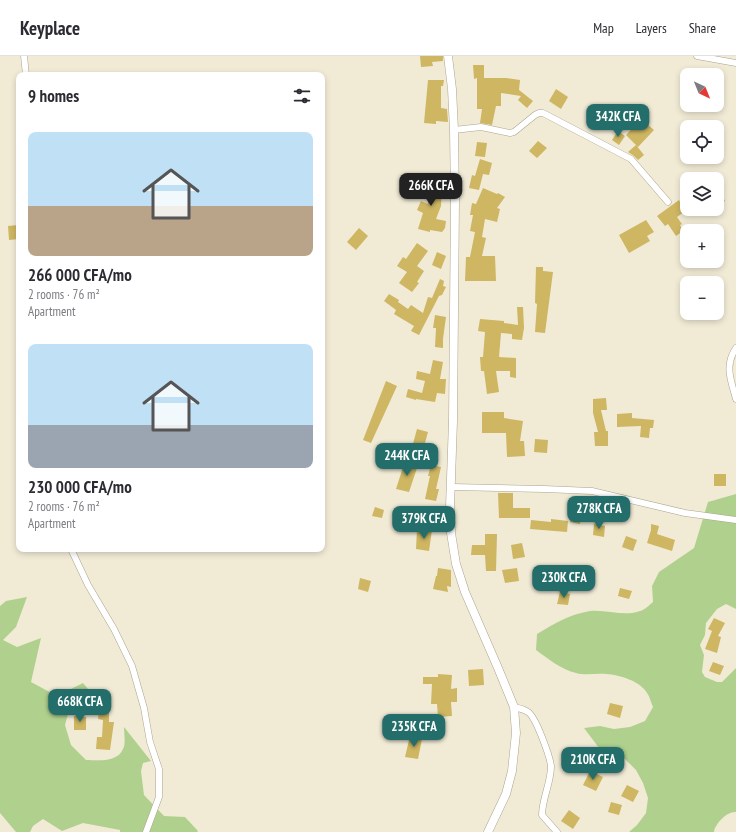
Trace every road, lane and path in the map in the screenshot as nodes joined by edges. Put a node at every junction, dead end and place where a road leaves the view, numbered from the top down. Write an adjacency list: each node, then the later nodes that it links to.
1 (24, 56): 5 (street)
2 (448, 56): 6 (main road)
3 (696, 56): 4 (street)
4 (736, 63)
5 (26, 72)
6 (454, 130): 7 (street); 10 (main road)
7 (668, 202)
8 (736, 348): 9 (street)
9 (736, 399)
10 (452, 487): 11 (street); 13 (main road)
11 (736, 520)
12 (72, 552): 14 (street)
13 (514, 707): 15 (main road); 16 (street)
14 (146, 832)
15 (488, 832)
16 (557, 832)

